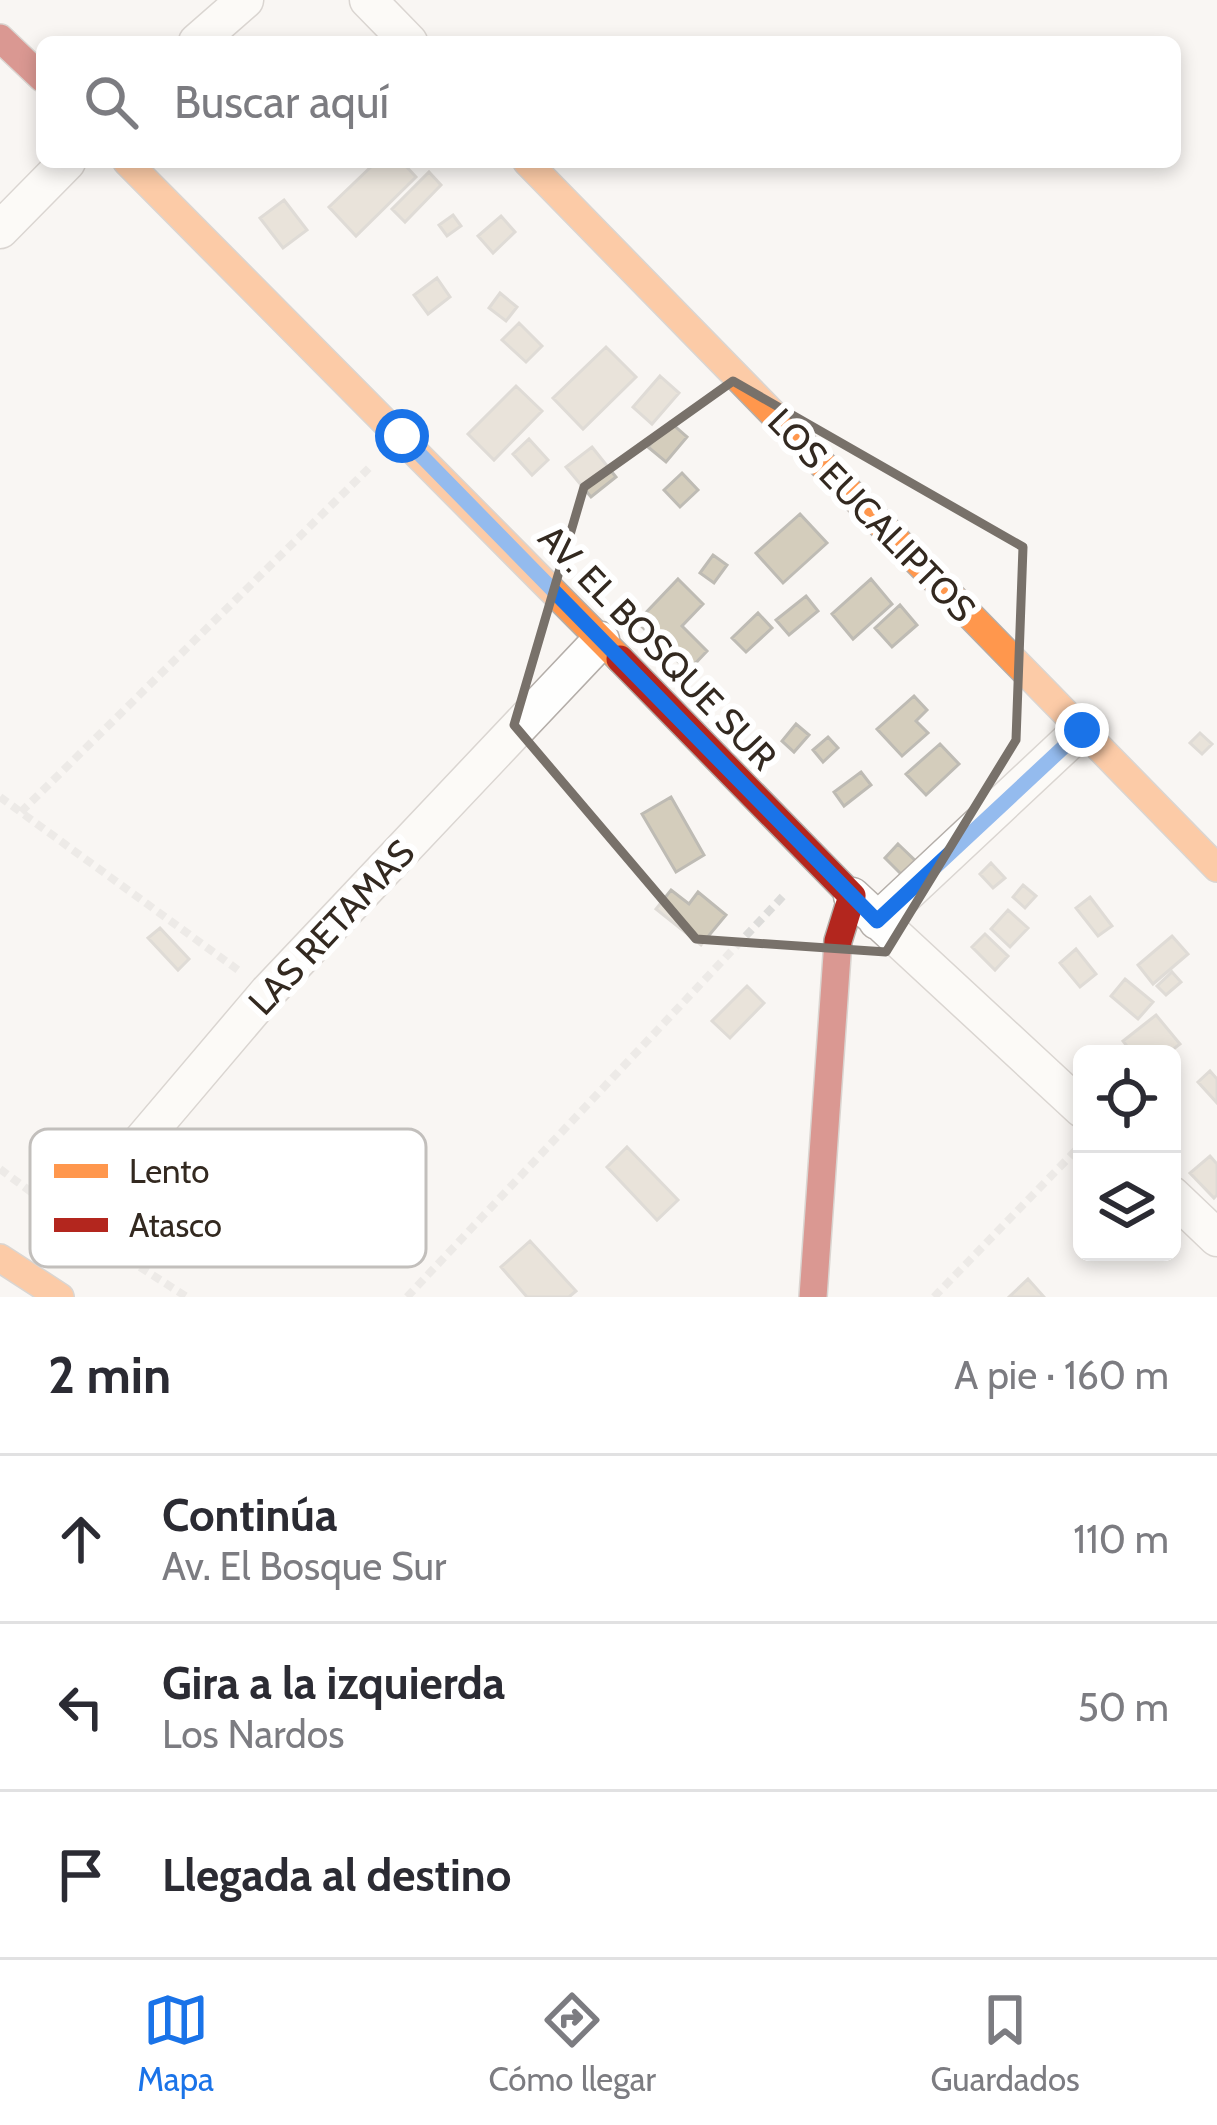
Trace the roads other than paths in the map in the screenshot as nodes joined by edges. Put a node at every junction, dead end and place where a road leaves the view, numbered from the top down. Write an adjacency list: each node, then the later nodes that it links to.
1 (245, 0): 3 (street)
2 (368, 0): 4 (street)
3 (204, 36)
4 (403, 36)
5 (0, 38): 6 (street)
6 (36, 73)
7 (61, 168): 10 (street)
8 (133, 168): 11 (street, AV. EL BOSQUE SUR)
9 (532, 168): 12 (street, LOS EUCALIPTOS)
10 (0, 230)
11 (601, 640): 14 (street, AV. EL BOSQUE SUR); 16 (street, LAS RETAMAS)
12 (1082, 730): 13 (street, LOS EUCALIPTOS); 14 (street)
13 (1217, 868)
14 (864, 909): 15 (street); 21 (street)
15 (1073, 1101)
16 (152, 1129)
17 (1181, 1204): 18 (street)
18 (1217, 1238)
19 (0, 1258): 20 (street)
20 (58, 1296)
21 (813, 1297)

